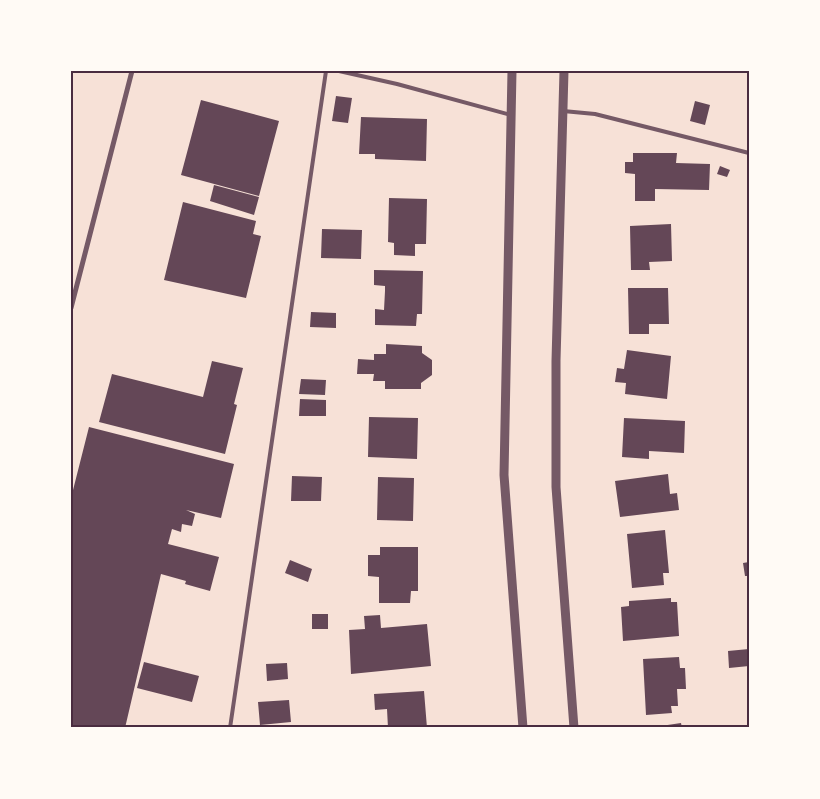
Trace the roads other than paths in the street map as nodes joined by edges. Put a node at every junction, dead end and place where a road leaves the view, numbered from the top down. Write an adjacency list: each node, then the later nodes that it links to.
1 (132, 71): 9 (street)
2 (326, 71): 10 (lane)
3 (339, 71): 7 (lane)
4 (512, 71): 7 (street)
5 (564, 71): 6 (street)
6 (563, 111): 8 (lane); 12 (street)
7 (511, 115): 11 (street)
8 (749, 153)
9 (71, 308)
10 (230, 728)
11 (522, 728)
12 (574, 728)

